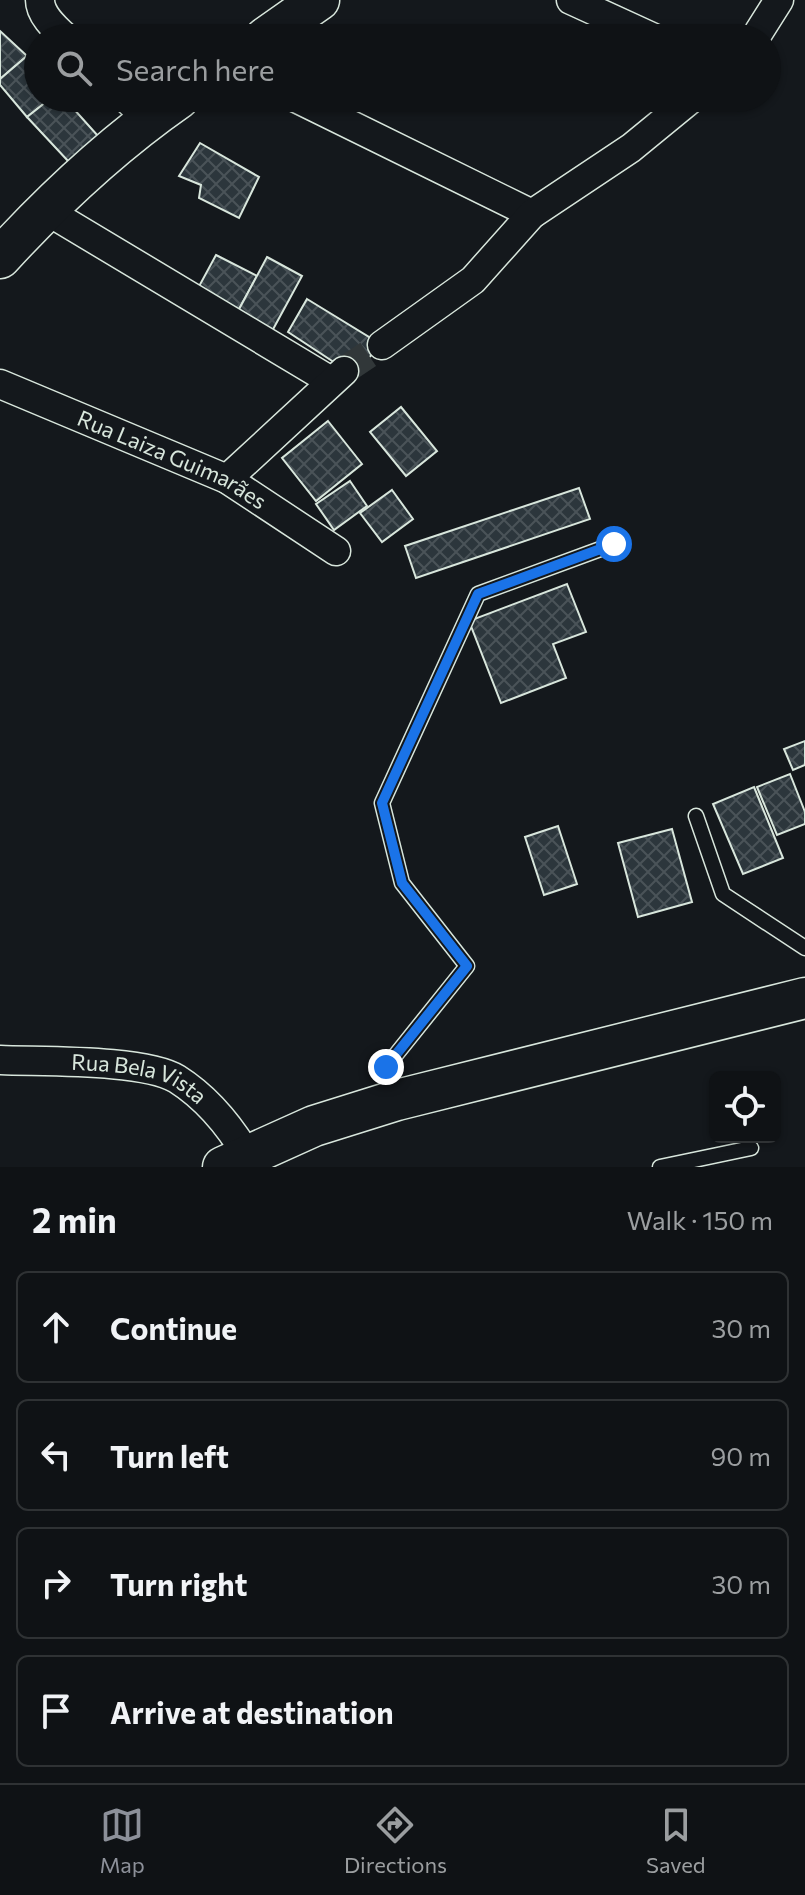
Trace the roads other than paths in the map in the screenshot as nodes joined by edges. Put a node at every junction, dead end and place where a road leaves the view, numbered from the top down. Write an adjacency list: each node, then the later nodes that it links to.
1 (40, 0): 5 (street)
2 (319, 0): 6 (main road)
3 (571, 0): 7 (street)
4 (779, 0): 8 (street)
5 (52, 24)
6 (285, 24)
7 (623, 24)
8 (764, 24)
9 (144, 112): 12 (main road)
10 (324, 112): 13 (street)
11 (675, 112): 13 (street)
12 (44, 209): 14 (main road); 17 (street)
13 (532, 214): 15 (street)
14 (0, 258)
15 (382, 345)
16 (0, 384): 17 (street, Rua Laiza Guimarães)
17 (227, 479): 19 (street, Rua Laiza Guimarães)
18 (614, 544): 24 (lane)
19 (336, 551)
20 (696, 816): 21 (lane)
21 (805, 948)
22 (805, 998): 24 (main road)
23 (0, 1060): 26 (street, Rua Bela Vista)
24 (397, 1100): 26 (main road)
25 (751, 1148): 27 (lane)
26 (235, 1161)
27 (660, 1167)

